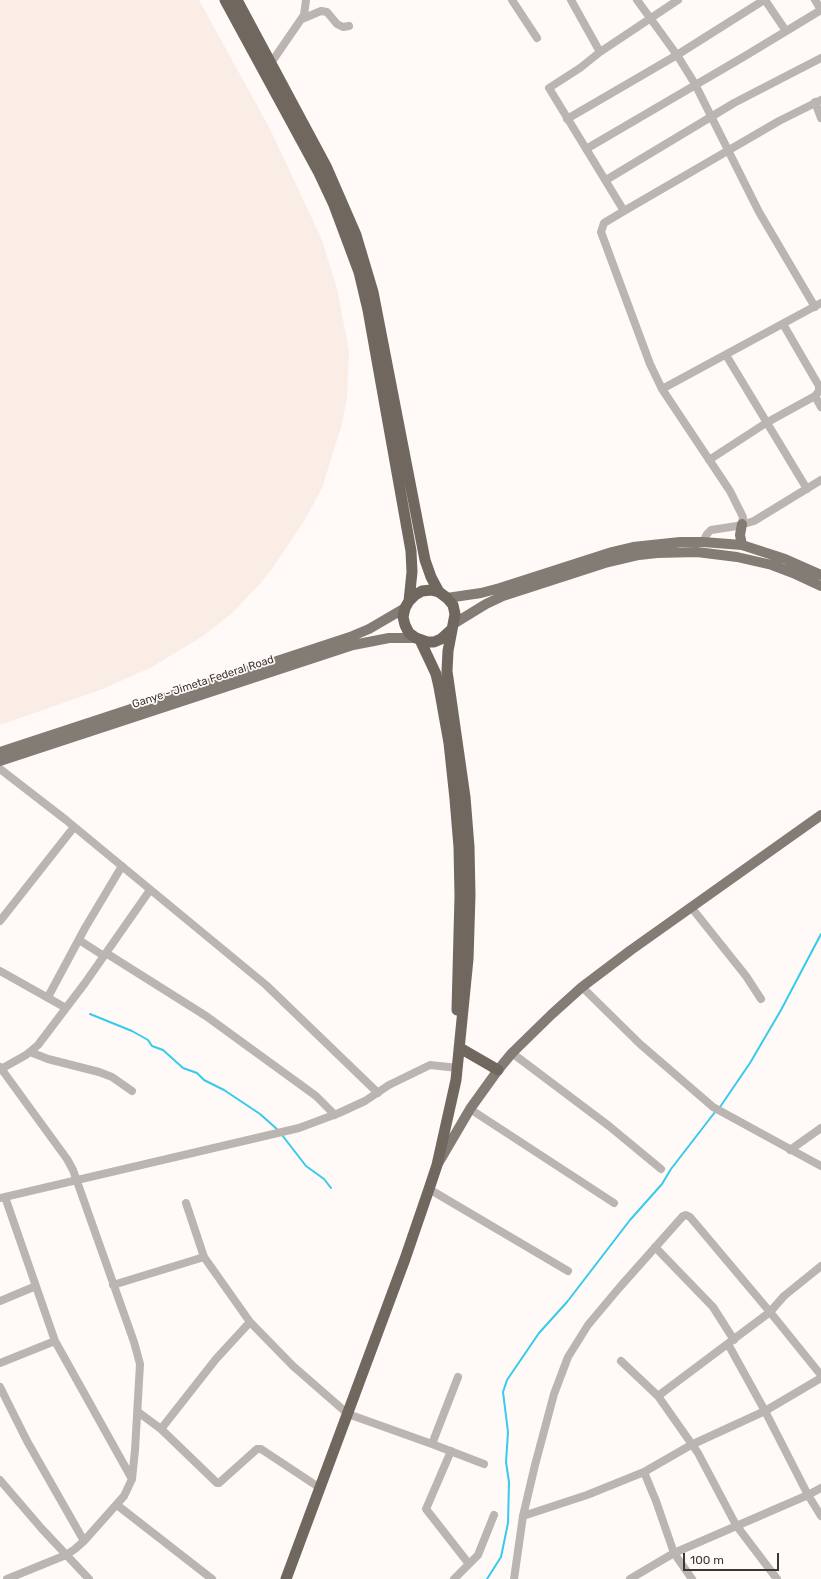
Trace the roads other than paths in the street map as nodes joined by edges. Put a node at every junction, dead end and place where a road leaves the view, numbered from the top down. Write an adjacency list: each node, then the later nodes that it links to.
1 (225, 0): 45 (highway)
2 (237, 0): 19 (highway)
3 (306, 0): 11 (street)
4 (512, 0): 15 (street)
5 (570, 0): 16 (street)
6 (637, 0): 12 (street)
7 (676, 0): 12 (street)
8 (765, 0): 14 (street); 17 (street)
9 (816, 0): 10 (street)
10 (821, 10): 14 (street)
11 (302, 19): 13 (street); 19 (street)
12 (650, 19): 16 (street); 17 (street)
13 (349, 26)
14 (786, 31): 20 (street)
15 (537, 38)
16 (600, 52): 23 (street)
17 (677, 55): 20 (street); 23 (street)
18 (821, 58): 22 (street)
19 (271, 62): 44 (highway)
20 (695, 84): 22 (street); 25 (street)
21 (818, 101): 24 (street); 26 (street)
22 (712, 117): 26 (street); 27 (street)
23 (567, 118): 25 (street)
24 (821, 118)
25 (586, 149): 27 (street)
26 (729, 150): 28 (street); 29 (street)
27 (606, 180): 28 (street)
28 (624, 211): 32 (street)
29 (818, 305): 30 (street)
30 (783, 324): 31 (street); 33 (street)
31 (726, 355): 32 (street); 35 (street)
32 (662, 389): 36 (street)
33 (814, 396): 34 (street); 35 (street)
34 (821, 407)
35 (766, 423): 36 (street); 38 (street)
36 (709, 460): 39 (street)
37 (821, 480): 38 (street)
38 (807, 489): 39 (street)
39 (742, 524): 40 (street); 41 (main road)
40 (703, 542): 41 (main road); 44 (main road)
41 (742, 545): 42 (main road)
42 (821, 575)
43 (821, 586): 46 (main road)
44 (443, 595): 45 (highway); 46 (highway)
45 (407, 605): 47 (highway); 48 (main road, Ganye - Jimeta Federal Road)
46 (453, 626): 47 (highway); 64 (highway)
47 (418, 639): 49 (main road, Ganye - Jimeta Federal Road); 64 (highway)
48 (0, 752)
49 (0, 761)
50 (0, 769): 52 (street)
51 (821, 815): 55 (main road)
52 (74, 827): 53 (street); 56 (street)
53 (122, 866): 54 (street); 57 (street)
54 (150, 890): 58 (street); 72 (street)
55 (691, 907): 60 (main road); 62 (street)
56 (0, 921)
57 (79, 940): 58 (street); 61 (street)
58 (105, 955): 63 (street); 74 (street)
59 (0, 971): 61 (street)
60 (582, 987): 67 (main road); 76 (street)
61 (48, 997): 63 (street)
62 (761, 999)
63 (66, 1008): 66 (street)
64 (461, 1036): 65 (highway)
65 (460, 1048): 69 (highway); 70 (highway)
66 (30, 1052): 68 (street); 71 (street)
67 (512, 1053): 70 (main road); 79 (street)
68 (1, 1068): 80 (street)
69 (458, 1068): 72 (street); 77 (highway)
70 (498, 1070): 73 (main road)
71 (132, 1091)
72 (378, 1093): 74 (street)
73 (470, 1109): 77 (main road); 84 (street)
74 (335, 1115): 80 (street)
75 (821, 1128): 76 (street)
76 (790, 1150): 78 (street)
77 (437, 1165): 81 (highway)
78 (821, 1166)
79 (661, 1170)
80 (76, 1180): 82 (street); 89 (street)
81 (429, 1189): 88 (street); 104 (highway)
82 (2, 1198): 90 (street)
83 (186, 1203): 86 (street)
84 (614, 1203)
85 (655, 1246): 92 (street); 95 (street); 118 (street)
86 (204, 1257): 89 (street); 93 (street)
87 (821, 1266): 92 (street)
88 (568, 1271)
89 (113, 1285): 103 (street)
90 (36, 1286): 91 (street); 94 (street)
91 (0, 1301)
92 (770, 1312): 95 (street); 98 (street)
93 (250, 1322): 104 (street); 105 (street)
94 (55, 1342): 97 (street); 111 (street)
95 (731, 1342): 101 (street); 102 (street)
96 (621, 1361): 101 (street)
97 (0, 1363)
98 (821, 1376): 102 (street)
99 (458, 1377): 106 (street)
100 (0, 1388): 121 (street)
101 (658, 1396): 107 (street)
102 (766, 1411): 107 (street); 115 (street)
103 (138, 1412): 105 (street); 111 (street)
104 (348, 1414): 106 (street); 113 (highway)
105 (161, 1429): 113 (street)
106 (432, 1444): 108 (street)
107 (691, 1445): 110 (street); 120 (street)
108 (451, 1451): 109 (street); 124 (street)
109 (484, 1464)
110 (644, 1472): 118 (street); 122 (street)
111 (132, 1479): 116 (street)
112 (0, 1480): 123 (street)
113 (320, 1488): 128 (highway)
114 (821, 1488): 115 (street)
115 (808, 1495): 119 (street); 120 (street)
116 (117, 1504): 121 (street); 127 (street)
117 (494, 1515): 124 (street)
118 (523, 1516): 130 (street)
119 (821, 1516)
120 (736, 1525): 122 (street); 133 (street)
121 (84, 1541): 123 (street)
122 (674, 1553): 131 (street); 132 (street)
123 (66, 1555): 125 (street); 126 (street)
124 (469, 1564): 129 (street)
125 (7, 1579)
126 (89, 1579)
127 (212, 1579)
128 (286, 1579)
129 (454, 1579)
130 (514, 1579)
131 (630, 1579)
132 (692, 1579)
133 (777, 1579)

